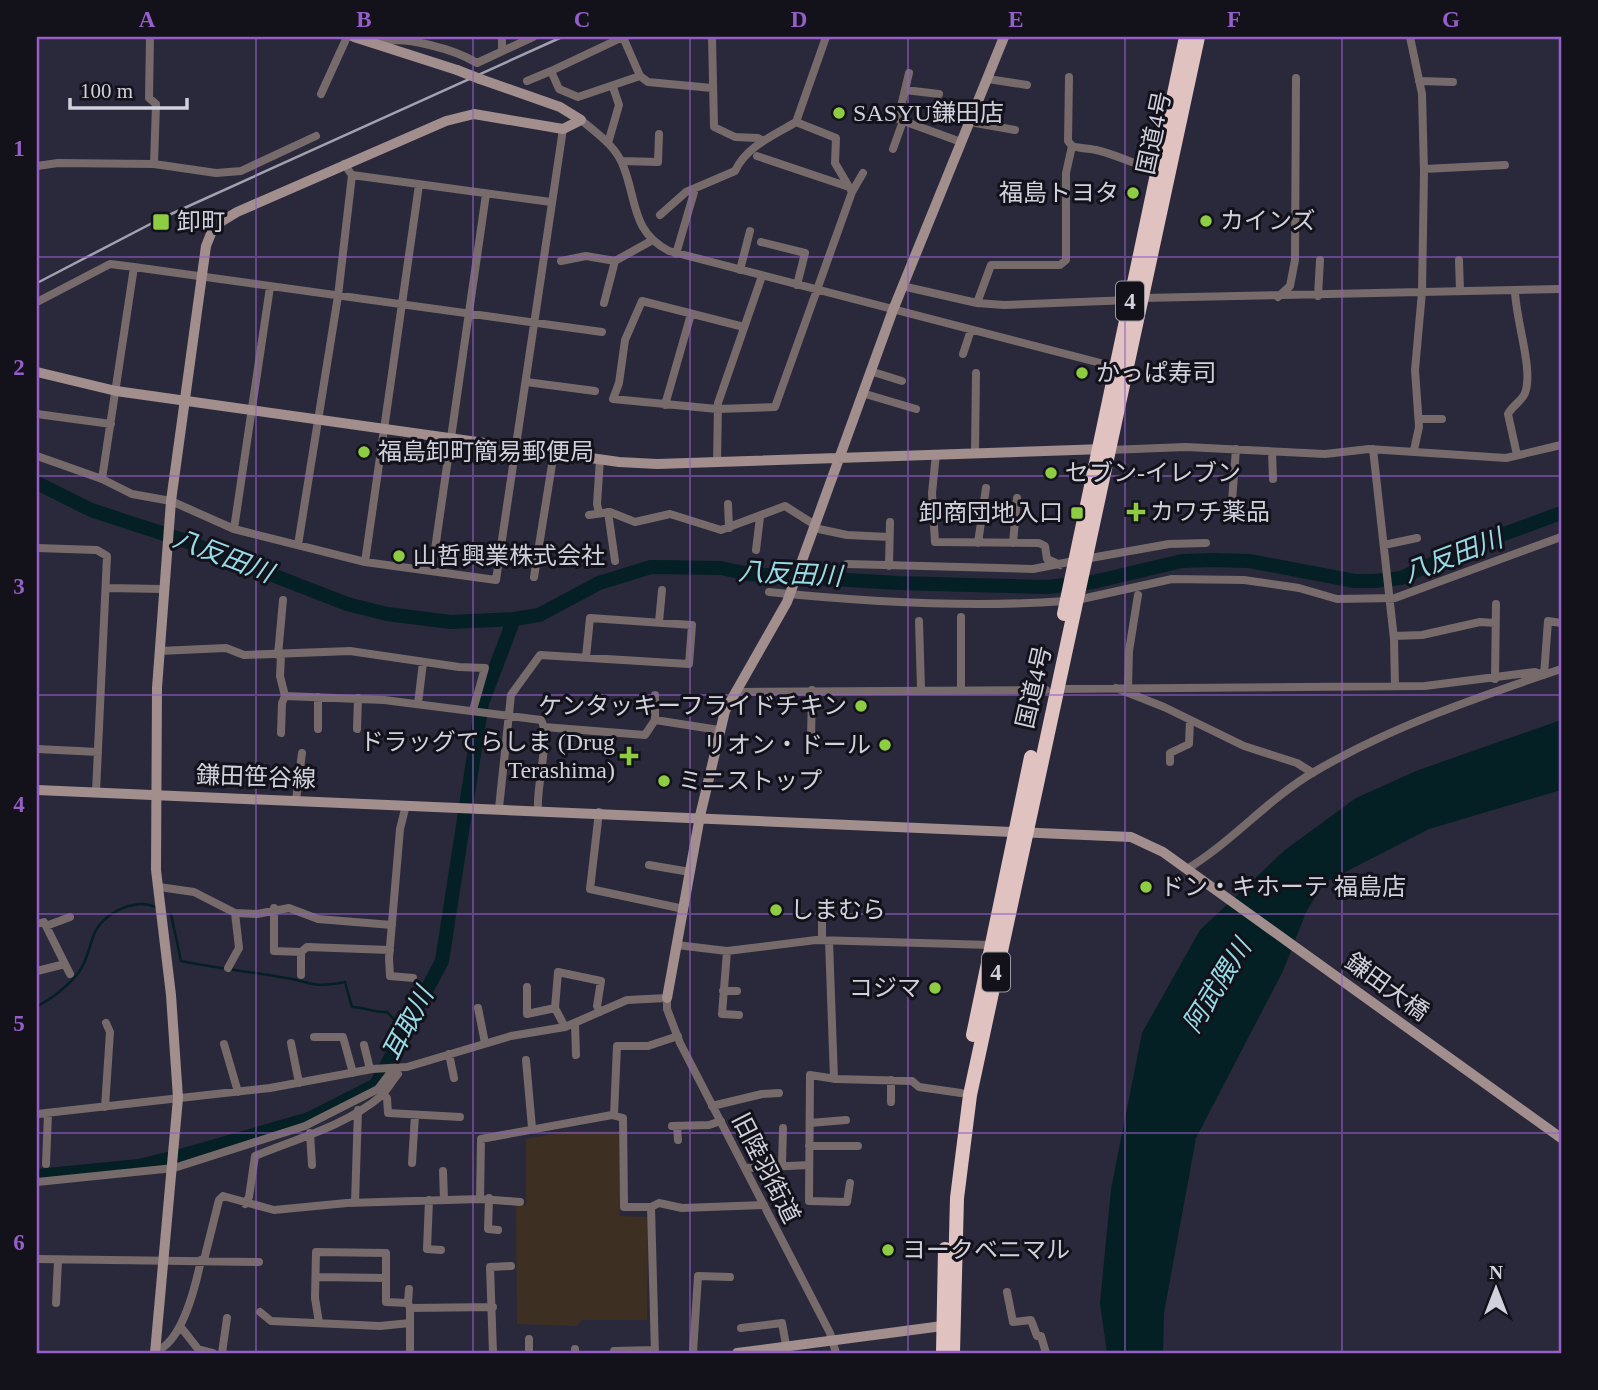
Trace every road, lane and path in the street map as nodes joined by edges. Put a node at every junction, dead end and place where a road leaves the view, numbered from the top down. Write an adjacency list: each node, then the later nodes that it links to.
1 (150, 37): 45 (street)
2 (347, 37): 3 (street); 28 (street)
3 (355, 37): 13 (street)
4 (502, 37): 14 (street)
5 (533, 37): 14 (street)
6 (623, 37): 15 (street); 17 (street)
7 (712, 37): 26 (street)
8 (826, 37): 32 (street)
9 (1004, 37): 20 (street)
10 (1186, 37): 50 (highway, 国道4号 / 4)
11 (1198, 37): 82 (highway, 国道4号 / 4)
12 (1410, 37): 22 (street)
13 (379, 43): 14 (street); 30 (street, bridge)
14 (502, 50)
15 (551, 71): 21 (street); 25 (street)
16 (909, 73): 27 (street)
17 (640, 76): 25 (street); 26 (street)
18 (1069, 78): 41 (street)
19 (1296, 78): 80 (street)
20 (988, 79): 24 (street); 33 (street)
21 (527, 81)
22 (1419, 81): 23 (street); 49 (street)
23 (1453, 82)
24 (1027, 85)
25 (613, 87): 40 (street)
26 (712, 88): 38 (street)
27 (905, 90): 29 (street); 31 (street)
28 (321, 94)
29 (939, 94)
30 (581, 120): 34 (street); 40 (street)
31 (903, 121): 39 (street); 42 (street)
32 (796, 122): 38 (street); 55 (street)
33 (970, 122): 35 (street); 39 (street)
34 (563, 129): 46 (street); 57 (street)
35 (1015, 130)
36 (659, 134): 44 (street)
37 (316, 136): 45 (street)
38 (763, 141): 54 (street)
39 (961, 142): 72 (street)
40 (608, 143): 44 (street)
41 (1072, 146): 50 (street); 85 (street)
42 (892, 149)
43 (757, 156): 55 (street)
44 (621, 161): 60 (street)
45 (154, 164): 48 (street)
46 (344, 164): 52 (street); 70 (street)
47 (1506, 165): 49 (street)
48 (37, 166)
49 (1424, 169): 78 (street)
50 (1158, 170): 82 (highway, 国道4号 / 4)
51 (863, 173): 55 (street)
52 (352, 175): 53 (street); 79 (street)
53 (419, 185): 56 (street); 86 (street)
54 (695, 189): 58 (street); 62 (street)
55 (851, 190): 75 (street)
56 (486, 194): 57 (street); 88 (street)
57 (551, 202): 90 (street)
58 (660, 215)
59 (750, 231): 68 (street)
60 (651, 241): 62 (street); 66 (street)
61 (761, 242): 71 (street)
62 (676, 254): 68 (street)
63 (1320, 260): 81 (street)
64 (1459, 260): 77 (street)
65 (561, 261): 66 (street)
66 (615, 261): 84 (street)
67 (134, 267): 70 (street); 83 (street); 101 (street)
68 (740, 270): 69 (street)
69 (762, 276): 71 (street); 91 (street)
70 (202, 277): 73 (street); 104 (street)
71 (797, 285): 75 (street)
72 (902, 286): 85 (street); 87 (street)
73 (270, 287): 79 (street); 106 (street)
74 (1561, 289): 76 (street)
75 (818, 290): 87 (street); 107 (street)
76 (1515, 290): 77 (street); 126 (street)
77 (1460, 291): 78 (street)
78 (1422, 292): 81 (street); 111 (street)
79 (338, 296): 86 (street); 110 (street)
80 (1278, 296): 81 (street); 82 (street)
81 (1318, 296)
82 (1136, 299): 85 (street); 95 (highway, 国道4号 / 4); 118 (highway, 国道4号 / 4)
83 (37, 302)
84 (604, 303)
85 (977, 303)
86 (402, 304): 88 (street); 114 (street)
87 (892, 310): 92 (street); 96 (street)
88 (467, 313): 90 (street); 115 (street)
89 (691, 314): 91 (street); 105 (street); 105 (street)
90 (534, 322): 93 (street); 100 (street)
91 (744, 327): 107 (street)
92 (971, 330): 94 (street); 95 (street)
93 (602, 332)
94 (963, 354)
95 (1116, 367): 118 (highway, 国道4号 / 4)
96 (870, 371): 99 (street); 103 (street)
97 (37, 372): 101 (street)
98 (976, 373): 123 (street)
99 (902, 381)
100 (526, 382): 102 (street); 117 (street)
101 (116, 391): 104 (street); 113 (street)
102 (595, 391)
103 (862, 393): 108 (street); 128 (street)
104 (185, 400): 106 (street); 135 (street)
105 (665, 405): 107 (street)
106 (253, 409): 110 (street); 144 (street)
107 (717, 409): 130 (street)
108 (916, 409)
109 (37, 414): 113 (street)
110 (318, 418): 114 (street); 151 (street)
111 (1419, 419): 112 (street); 121 (street)
112 (1442, 419)
113 (111, 424): 131 (street)
114 (385, 428): 115 (street); 156 (street)
115 (451, 438): 117 (street); 160 (street)
116 (1561, 445): 126 (street)
117 (516, 447): 122 (street); 160 (street)
118 (1104, 449): 119 (street); 123 (street); 157 (highway, 国道4号 / 4)
119 (1236, 449): 124 (street); 136 (street)
120 (1373, 449): 121 (street); 124 (street); 152 (street)
121 (1414, 450): 126 (street)
122 (554, 452): 129 (street); 161 (street)
123 (975, 452): 125 (street)
124 (1272, 452): 132 (street)
125 (936, 454): 128 (street); 148 (street)
126 (1517, 455)
127 (37, 456): 131 (street)
128 (840, 457): 130 (street); 142 (street)
129 (600, 459): 130 (street); 138 (street)
130 (717, 463)
131 (102, 479): 135 (street)
132 (1273, 479)
133 (986, 488): 148 (street)
134 (1017, 498): 149 (street)
135 (171, 501): 144 (street); 163 (street)
136 (1232, 501)
137 (728, 505): 143 (street)
138 (603, 513): 139 (street); 143 (street); 155 (street)
139 (589, 515)
140 (760, 517): 142 (street); 143 (street); 154 (street)
141 (890, 522): 145 (street)
142 (815, 526): 145 (street); 166 (street)
143 (729, 528)
144 (234, 529): 151 (street)
145 (889, 537): 159 (street)
146 (1561, 537): 168 (street)
147 (1417, 538): 152 (street)
148 (978, 543): 149 (street)
149 (1013, 543): 157 (street)
150 (1206, 543): 157 (street)
151 (298, 545): 156 (street)
152 (1384, 545): 168 (street)
153 (37, 548): 162 (street)
154 (755, 550)
155 (615, 561)
156 (365, 562): 160 (street)
157 (1076, 563): 159 (street); 169 (highway, 国道4号 / 4)
158 (847, 564): 159 (street)
159 (889, 566)
160 (432, 570)
161 (534, 577)
162 (106, 588): 163 (street); 209 (street)
163 (163, 589): 178 (street)
164 (662, 590): 174 (street)
165 (768, 592): 166 (street)
166 (790, 592): 169 (street); 192 (street)
167 (1138, 595): 186 (street)
168 (1387, 596): 169 (street); 177 (street)
169 (1072, 598): 191 (highway, 国道4号 / 4)
170 (283, 600): 179 (street)
171 (1496, 604): 175 (street)
172 (961, 617): 190 (street)
173 (919, 621): 188 (street)
174 (659, 622): 180 (street); 180 (street)
175 (1495, 623): 177 (street); 184 (street)
176 (1561, 623): 183 (street)
177 (1394, 636): 185 (street)
178 (159, 651): 179 (street); 215 (street)
179 (279, 655): 181 (street); 194 (street)
180 (586, 657): 199 (street)
181 (423, 662): 197 (street); 198 (street)
182 (1561, 670): 183 (street)
183 (1544, 675): 184 (street); 212 (street)
184 (1495, 679): 185 (street)
185 (1395, 686): 186 (street)
186 (1128, 687): 187 (street)
187 (1116, 688): 191 (street); 201 (street)
188 (922, 689): 189 (street); 190 (street)
189 (812, 690): 192 (street); 207 (street)
190 (961, 690): 191 (street)
191 (1051, 690): 222 (highway, 国道4号 / 4)
192 (735, 692): 205 (street)
193 (656, 695): 200 (street)
194 (285, 696): 195 (street); 206 (street)
195 (318, 696): 196 (street); 203 (street)
196 (358, 698): 197 (street); 204 (street)
197 (418, 704): 198 (street)
198 (474, 710): 199 (street)
199 (508, 717): 202 (street); 218 (street)
200 (655, 720): 202 (street); 205 (street)
201 (1190, 720): 211 (street); 212 (street)
202 (544, 727): 219 (street)
203 (318, 729)
204 (357, 729)
205 (719, 730): 221 (street)
206 (281, 733)
207 (811, 740)
208 (37, 749): 209 (street)
209 (97, 752): 214 (street)
210 (302, 753): 216 (street)
211 (1170, 762)
212 (1312, 773): 224 (street)
213 (37, 790): 214 (street, 鎌田笹谷線)
214 (96, 792): 215 (street, 鎌田笹谷線)
215 (156, 794): 216 (street, 鎌田笹谷線); 226 (street)
216 (296, 800): 217 (street, 鎌田笹谷線)
217 (406, 805): 218 (street, 鎌田笹谷線); 233 (street)
218 (499, 808): 219 (street, 鎌田笹谷線)
219 (538, 809): 220 (street, 鎌田笹谷線)
220 (599, 812): 221 (street, 鎌田笹谷線); 229 (street)
221 (700, 816): 222 (street, 鎌田笹谷線); 225 (street)
222 (1020, 833): 224 (street); 237 (highway, 国道4号 / 4); 337 (highway, 国道4号 / 4)
223 (649, 865): 225 (street)
224 (1189, 870): 294 (street, 鎌田大橋)
225 (690, 873): 229 (street)
226 (159, 887): 230 (street); 278 (street)
227 (822, 907): 235 (street)
228 (274, 908): 230 (street); 233 (street); 240 (street)
229 (684, 909): 236 (street)
230 (235, 913): 242 (street)
231 (70, 917): 234 (street)
232 (37, 924): 234 (street)
233 (392, 925): 238 (street)
234 (46, 926): 241 (street)
235 (825, 941): 237 (street); 239 (street); 271 (street)
236 (677, 945): 239 (street); 250 (street)
237 (991, 945): 276 (highway, 国道4号 / 4)
238 (390, 950): 240 (street); 246 (street)
239 (727, 951): 248 (street)
240 (301, 952): 245 (street)
241 (65, 964): 243 (street); 244 (street)
242 (228, 968)
243 (37, 971)
244 (70, 974)
245 (301, 975)
246 (412, 978)
247 (527, 987): 252 (street)
248 (723, 991): 249 (street); 254 (street)
249 (737, 991)
250 (667, 998): 253 (street); 258 (street, 旧陸羽街道)
251 (478, 1008): 261 (street)
252 (555, 1008): 253 (street); 257 (street)
253 (600, 1012): 256 (street)
254 (739, 1015)
255 (106, 1023): 281 (street)
256 (575, 1024): 257 (street); 265 (street)
257 (565, 1027): 261 (street)
258 (678, 1036): 280 (street, 旧陸羽街道); 286 (street)
259 (314, 1037): 269 (street)
260 (291, 1043): 273 (street)
261 (485, 1043): 264 (street)
262 (224, 1044): 274 (street)
263 (364, 1045): 268 (street)
264 (449, 1054): 267 (street); 270 (street)
265 (576, 1055)
266 (526, 1059): 291 (street)
267 (395, 1068): 268 (street); 277 (street); 303 (street)
268 (371, 1069): 269 (street)
269 (353, 1073): 273 (street)
270 (454, 1078)
271 (834, 1079): 272 (street); 290 (street)
272 (891, 1080): 276 (street); 279 (street)
273 (299, 1083): 274 (street)
274 (238, 1091): 278 (street)
275 (779, 1093): 280 (street)
276 (961, 1093): 337 (highway, 国道4号 / 4)
277 (383, 1094): 282 (street); 285 (street)
278 (178, 1098): 281 (street); 303 (street)
279 (891, 1102)
280 (712, 1106): 289 (street, 旧陸羽街道)
281 (105, 1107): 283 (street)
282 (358, 1110): 293 (street); 312 (street)
283 (48, 1113): 284 (street); 299 (street)
284 (37, 1114)
285 (415, 1115): 287 (street); 298 (street)
286 (614, 1115): 291 (street); 315 (street)
287 (460, 1116)
288 (846, 1120): 290 (street)
289 (720, 1121): 295 (street); 304 (street, 旧陸羽街道)
290 (810, 1123): 296 (street)
291 (531, 1128): 308 (street)
292 (783, 1128): 302 (street)
293 (310, 1133): 300 (street); 313 (street)
294 (1560, 1137)
295 (678, 1140)
296 (809, 1146): 297 (street); 301 (street)
297 (858, 1146)
298 (412, 1163)
299 (46, 1164)
300 (312, 1165)
301 (809, 1165): 302 (street); 307 (street)
302 (782, 1166): 304 (street)
303 (174, 1167): 306 (street); 319 (street)
304 (746, 1168): 314 (street, 旧陸羽街道)
305 (443, 1171): 310 (street)
306 (37, 1182)
307 (850, 1183)
308 (484, 1199): 310 (street); 311 (street); 316 (street)
309 (429, 1200): 310 (street); 312 (street); 317 (street)
310 (444, 1200)
311 (520, 1202)
312 (355, 1203): 313 (street)
313 (245, 1204): 320 (street)
314 (764, 1205): 315 (street); 340 (street, 旧陸羽街道)
315 (651, 1207): 344 (street)
316 (498, 1230)
317 (441, 1250)
318 (37, 1259): 321 (street)
319 (164, 1259): 320 (street); 321 (street); 343 (street)
320 (203, 1260): 322 (street); 336 (street)
321 (58, 1261): 329 (street)
322 (259, 1262)
323 (511, 1266): 331 (street)
324 (316, 1277): 326 (street); 326 (street); 334 (street)
325 (730, 1277): 350 (street)
326 (386, 1278): 330 (street)
327 (409, 1289): 330 (street)
328 (1007, 1292): 355 (street)
329 (56, 1303)
330 (409, 1306): 331 (street); 335 (street)
331 (493, 1307): 348 (street)
332 (260, 1312): 334 (street)
333 (227, 1318): 346 (street)
334 (319, 1323): 335 (street)
335 (410, 1323): 347 (street)
336 (180, 1325): 343 (street); 345 (street)
337 (948, 1325): 340 (street); 353 (highway, 国道4号 / 4); 354 (highway, 国道4号 / 4)
338 (741, 1328): 341 (street)
339 (529, 1339): 349 (street)
340 (831, 1339): 341 (street); 352 (street, 旧陸羽街道)
341 (786, 1345): 351 (street)
342 (614, 1351): 344 (street)
343 (155, 1352)
344 (655, 1352)
345 (213, 1353)
346 (222, 1353)
347 (410, 1353)
348 (493, 1353)
349 (529, 1353)
350 (694, 1353)
351 (737, 1353)
352 (836, 1353)
353 (943, 1353)
354 (953, 1353)
355 (1045, 1353)

